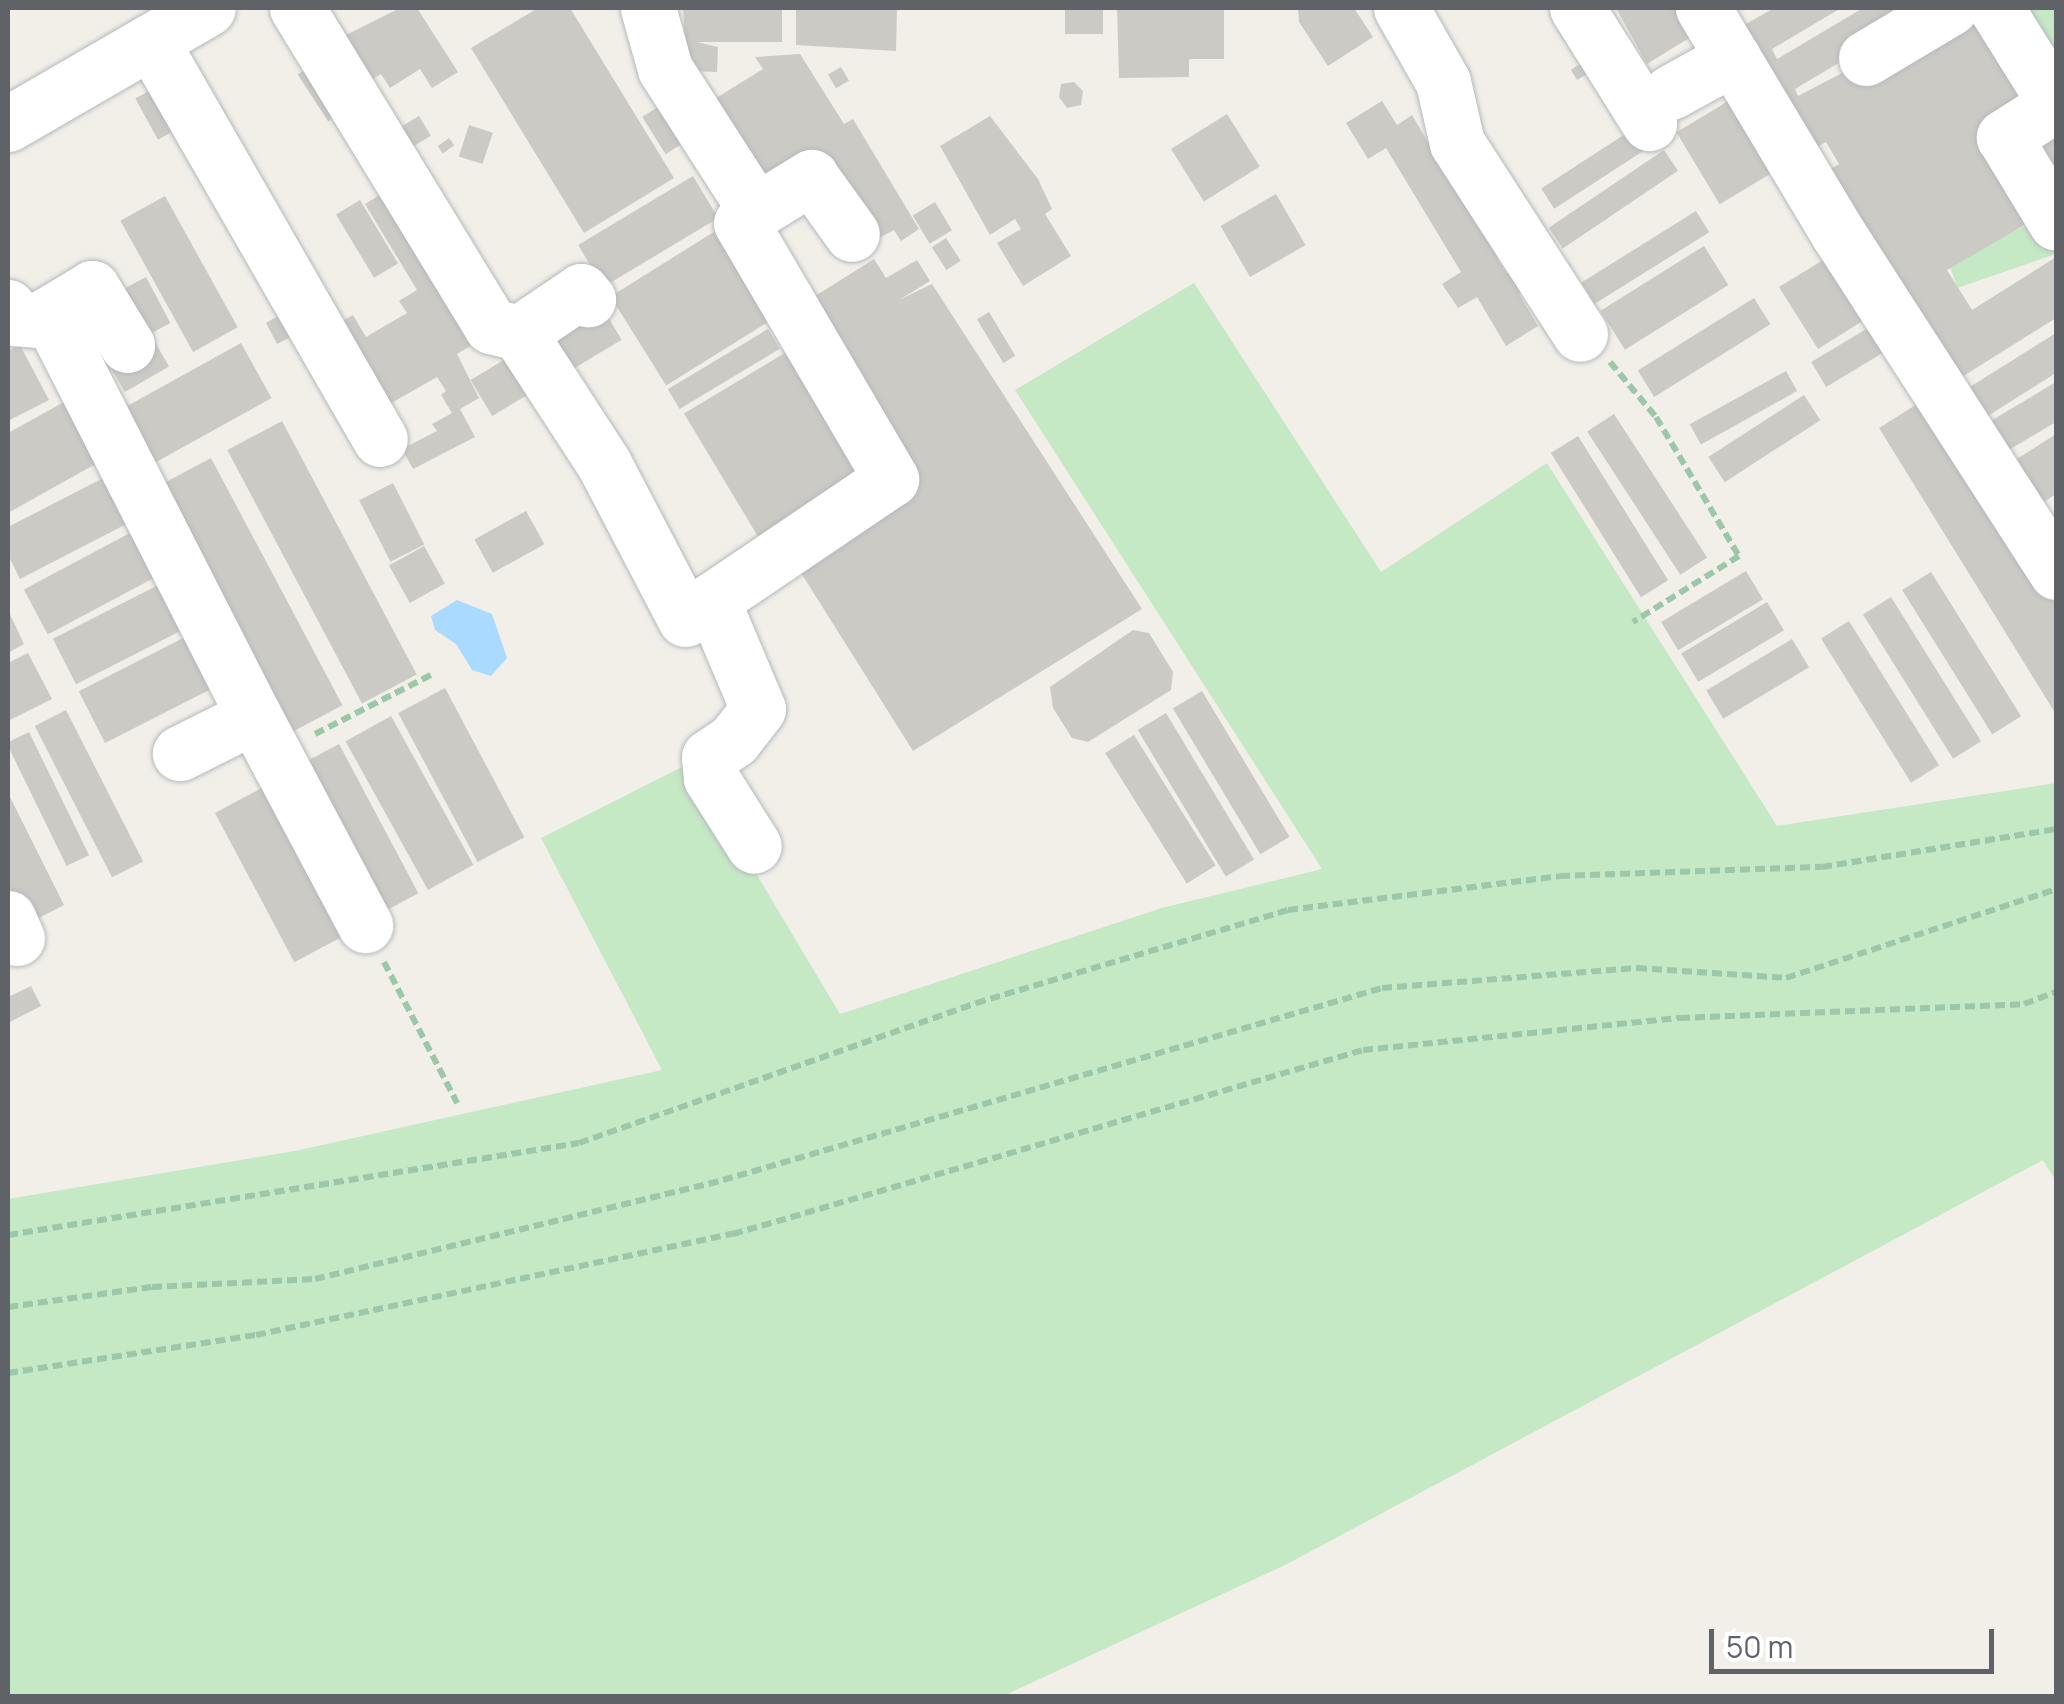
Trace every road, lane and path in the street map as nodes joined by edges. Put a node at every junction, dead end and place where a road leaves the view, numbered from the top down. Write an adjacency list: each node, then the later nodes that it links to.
1 (208, 8): 9 (street)
2 (297, 8): 18 (street)
3 (648, 8): 13 (street)
4 (1402, 8): 19 (street)
5 (1577, 8): 10 (street)
6 (1702, 8): 10 (street)
7 (1950, 8): 11 (street)
8 (1996, 8): 14 (street)
9 (151, 40): 12 (street); 21 (street)
10 (1733, 58): 22 (street)
11 (1866, 58)
12 (8, 124)
13 (756, 211): 15 (street); 29 (street)
14 (2056, 223)
15 (852, 234)
16 (588, 299): 18 (street)
17 (28, 310): 20 (street); 26 (street)
18 (519, 333): 23 (street)
19 (1580, 334): 24 (path)
20 (126, 345)
21 (380, 438)
22 (2056, 572)
23 (684, 619)
24 (1634, 622)
25 (431, 675): 26 (path)
26 (266, 735): 27 (street); 31 (street)
27 (180, 754)
28 (2056, 829): 34 (path)
29 (754, 846)
30 (2056, 889): 35 (path)
31 (365, 925): 33 (path)
32 (2056, 992): 36 (path)
33 (457, 1103)
34 (8, 1235)
35 (8, 1308)
36 (8, 1373)

